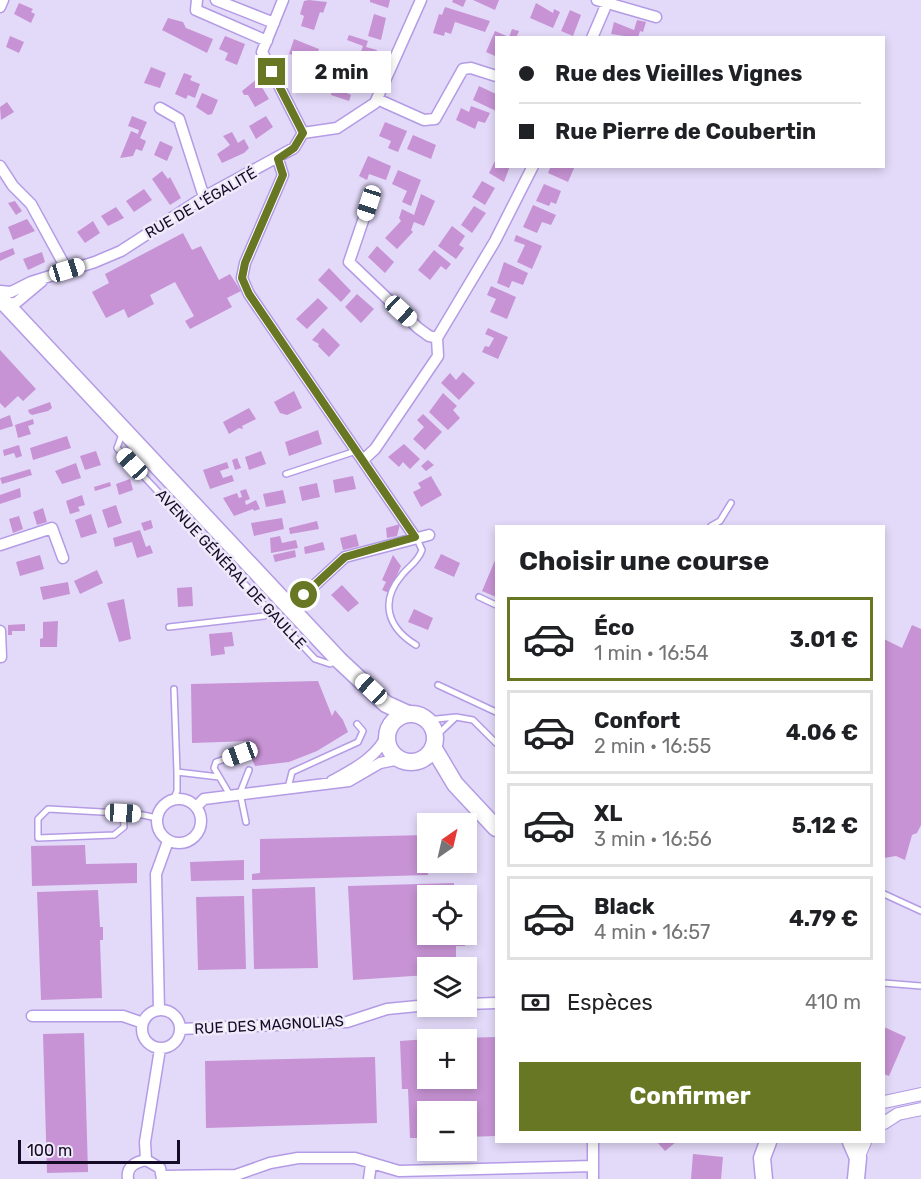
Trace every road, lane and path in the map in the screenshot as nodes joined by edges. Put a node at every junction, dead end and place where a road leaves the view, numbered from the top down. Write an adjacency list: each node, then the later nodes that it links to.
1 (3, 0): 7 (street)
2 (196, 0): 11 (street)
3 (216, 0): 9 (street)
4 (283, 0): 9 (street)
5 (421, 0): 13 (street)
6 (602, 2): 8 (street); 10 (street)
7 (0, 7)
8 (656, 17)
9 (274, 23): 11 (street)
10 (592, 36)
11 (267, 41): 15 (street)
12 (495, 76): 13 (street)
13 (377, 99): 15 (street)
14 (160, 108): 19 (street)
15 (303, 133): 16 (street, RUE DE L'ÉGALITÉ)
16 (278, 159): 19 (street, RUE DE L'ÉGALITÉ); 28 (street)
17 (0, 166): 21 (street)
18 (532, 168): 26 (street)
19 (204, 197): 21 (street, RUE DE L'ÉGALITÉ)
20 (369, 203): 26 (street)
21 (67, 270): 22 (street, RUE DE L'ÉGALITÉ)
22 (45, 279): 23 (street, RUE DE L'ÉGALITÉ); 24 (street, RUE DE L'ÉGALITÉ)
23 (26, 294): 24 (street, RUE DE L'ÉGALITÉ); 25 (street)
24 (2, 300): 25 (main road, AVENUE GÉNÉRAL DE GAULLE)
25 (26, 327): 27 (main road, AVENUE GÉNÉRAL DE GAULLE)
26 (437, 338): 28 (street)
27 (124, 430): 38 (main road, AVENUE GÉNÉRAL DE GAULLE); 39 (lane, AVENUE GÉNÉRAL DE GAULLE)
28 (360, 455): 29 (lane); 33 (street)
29 (286, 474)
30 (731, 504): 31 (lane)
31 (713, 525)
32 (429, 535): 33 (street)
33 (415, 537): 38 (street); 42 (lane)
34 (0, 545): 35 (street)
35 (63, 558)
36 (479, 597): 37 (lane)
37 (495, 605)
38 (290, 608): 44 (main road, AVENUE GÉNÉRAL DE GAULLE)
39 (271, 612): 40 (lane); 44 (lane, AVENUE GÉNÉRAL DE GAULLE)
40 (170, 627)
41 (0, 631): 43 (street)
42 (416, 645)
43 (2, 657)
44 (339, 660): 48 (main road, AVENUE GÉNÉRAL DE GAULLE); 52 (main road, AVENUE GÉNÉRAL DE GAULLE)
45 (438, 685): 47 (lane)
46 (174, 689): 58 (lane)
47 (495, 712)
48 (408, 714): 50 (main road); 52 (main road)
49 (456, 717): 50 (lane); 53 (lane); 54 (lane)
50 (427, 720): 53 (main road)
51 (357, 724): 63 (lane)
52 (388, 731): 56 (main road); 62 (street)
53 (434, 742): 57 (main road); 61 (main road)
54 (495, 742)
55 (240, 754): 60 (lane)
56 (400, 759): 57 (main road); 62 (street)
57 (419, 760): 61 (main road)
58 (177, 771): 60 (lane); 65 (lane)
59 (249, 771): 64 (lane)
60 (219, 777): 64 (lane)
61 (455, 784): 70 (main road)
62 (327, 785): 63 (street)
63 (288, 788): 64 (street)
64 (235, 794): 66 (street); 69 (lane)
65 (174, 800): 66 (street); 68 (street)
66 (196, 807): 71 (street)
67 (123, 813): 67 (lane); 68 (lane)
68 (157, 818): 71 (street)
69 (246, 822)
70 (495, 827)
71 (168, 841): 79 (street)
72 (885, 894): 73 (lane)
73 (921, 912)
74 (885, 984): 75 (lane)
75 (921, 986)
76 (495, 1003): 77 (street)
77 (477, 1004)
78 (417, 1006): 82 (street, RUE DES MAGNOLIAS)
79 (159, 1010): 81 (street); 82 (street)
80 (32, 1016): 81 (street)
81 (142, 1023): 83 (street)
82 (180, 1029): 83 (street)
83 (160, 1048): 93 (street)
84 (921, 1094): 85 (street)
85 (885, 1102)
86 (921, 1109): 87 (street)
87 (885, 1122)
88 (593, 1143): 95 (street)
89 (766, 1143): 101 (main road)
90 (851, 1143): 92 (main road)
91 (865, 1143): 92 (street)
92 (858, 1158): 97 (main road)
93 (146, 1160): 96 (street); 98 (street)
94 (371, 1164): 95 (street); 96 (street); 99 (street)
95 (593, 1167): 100 (street)
96 (162, 1178)
97 (856, 1178)
98 (128, 1179)
99 (369, 1179)
100 (593, 1179)
101 (764, 1179)

